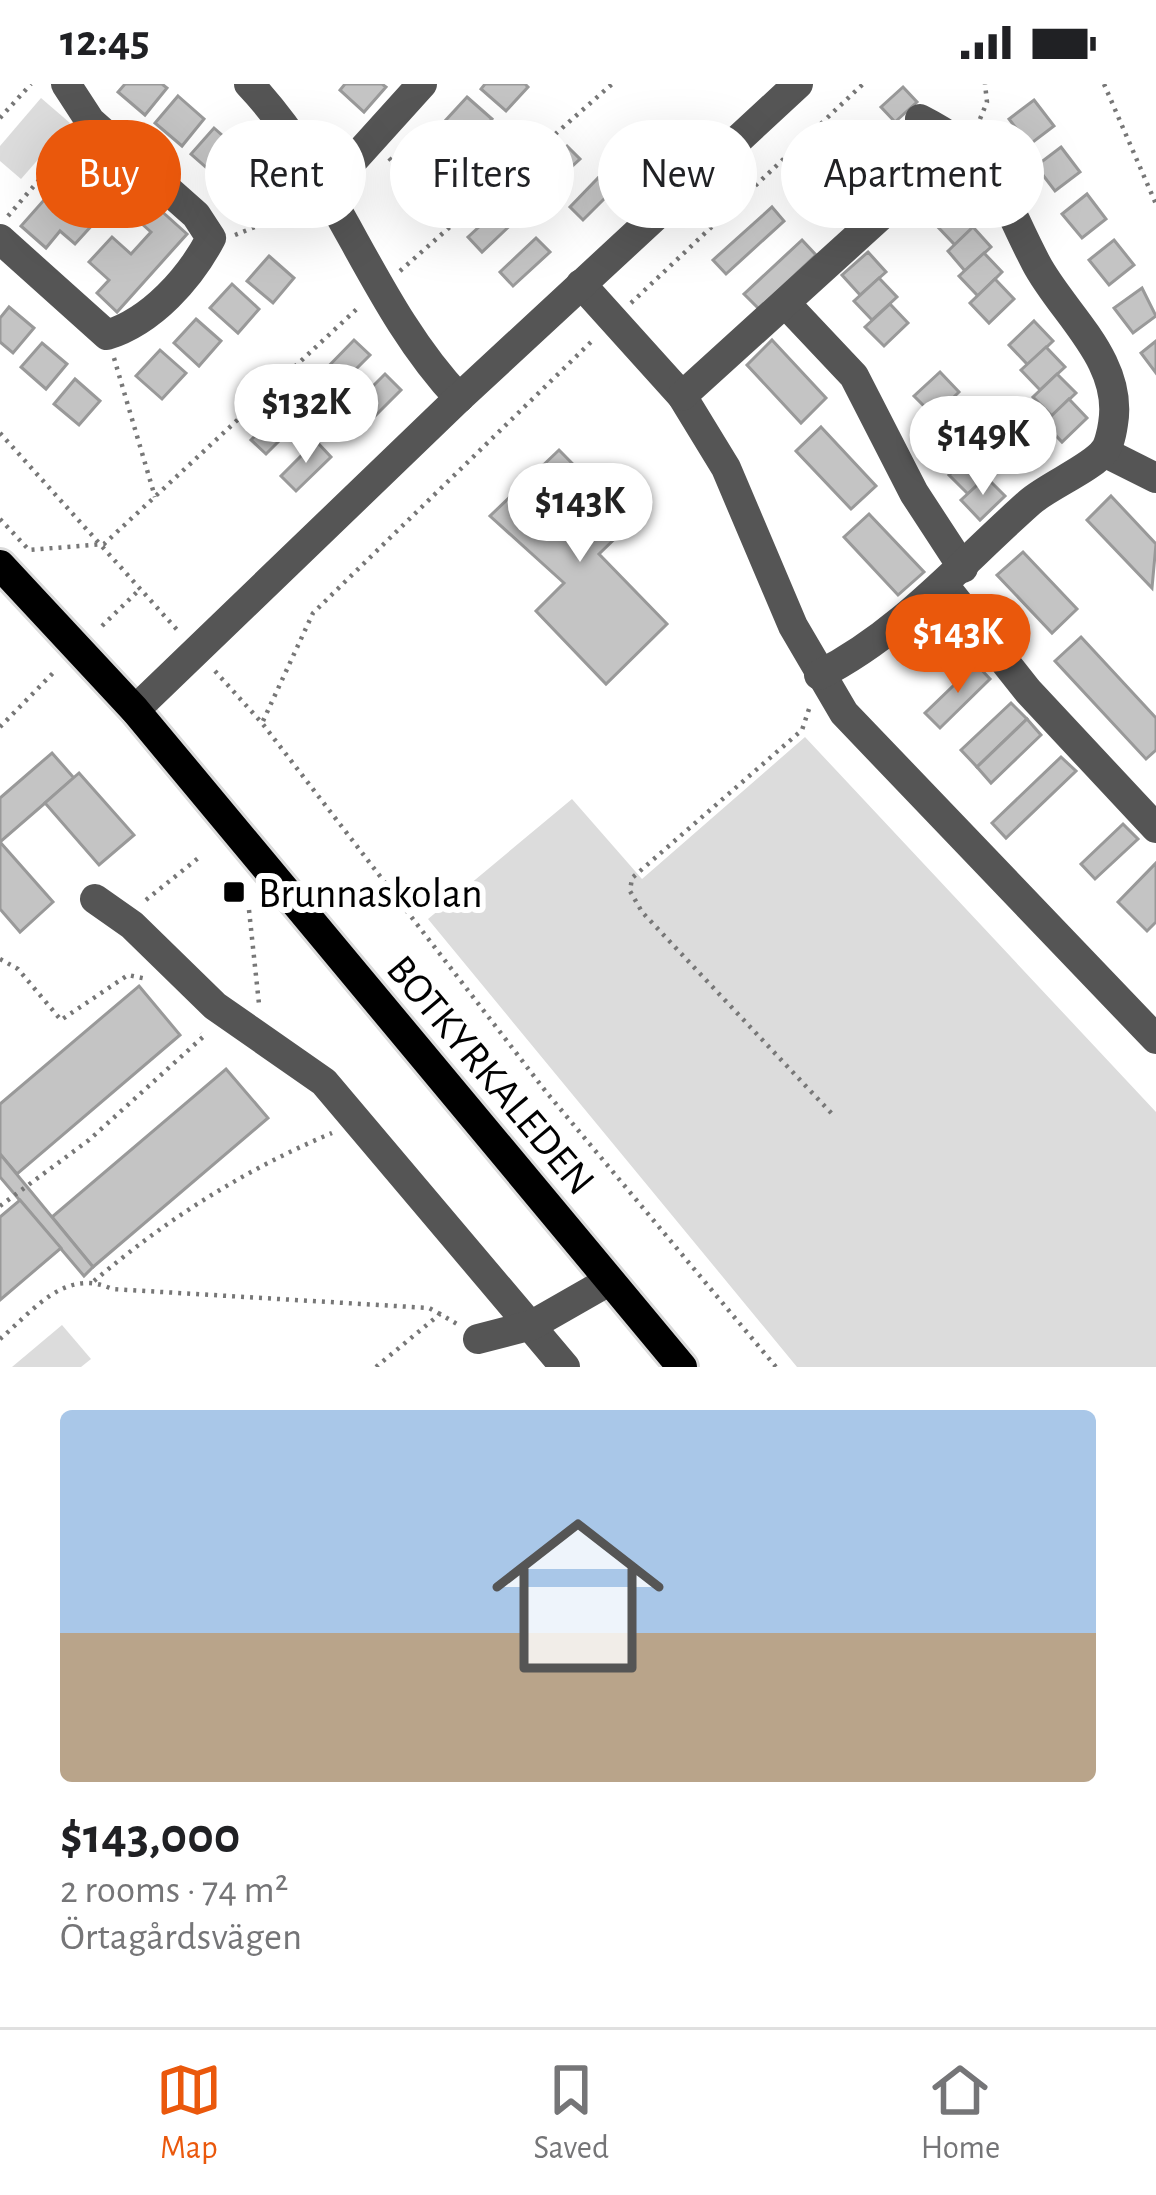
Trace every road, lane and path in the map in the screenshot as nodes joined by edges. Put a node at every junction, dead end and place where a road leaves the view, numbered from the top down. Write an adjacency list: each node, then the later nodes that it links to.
1 (31, 84): 10 (path)
2 (249, 84): 12 (street)
3 (422, 84): 15 (street)
4 (612, 84): 13 (path)
5 (798, 84): 29 (street)
6 (863, 84): 32 (path)
7 (985, 84): 14 (path)
8 (1104, 84): 20 (path)
9 (72, 86): 11 (street)
10 (0, 118)
11 (89, 120)
12 (276, 120)
13 (571, 120)
14 (976, 120)
15 (373, 141): 16 (street); 17 (path)
16 (366, 148)
17 (390, 160)
18 (36, 183): 21 (path)
19 (181, 202): 28 (street)
20 (1156, 204)
21 (0, 225)
22 (254, 228): 28 (path)
23 (349, 228): 30 (street)
24 (447, 228): 30 (path)
25 (870, 228): 31 (street)
26 (1019, 228): 37 (street)
27 (0, 238): 33 (street)
28 (211, 238): 33 (street)
29 (581, 284): 32 (street); 35 (street)
30 (380, 287): 35 (street); 39 (path)
31 (787, 305): 34 (street); 43 (street)
32 (614, 319): 34 (street); 51 (path)
33 (107, 335): 39 (path)
34 (682, 396): 49 (street)
35 (459, 398): 50 (street)
36 (0, 433): 41 (path)
37 (1104, 452): 38 (street); 43 (street)
38 (1156, 478)
39 (155, 500): 41 (path)
40 (0, 519): 41 (path)
41 (104, 544): 44 (path)
42 (0, 565): 50 (main road, BOTKYRKALEDEN)
43 (953, 576): 49 (street); 53 (street)
44 (139, 590): 45 (path); 46 (path)
45 (102, 626)
46 (179, 632)
47 (210, 665): 51 (path)
48 (53, 672): 52 (path)
49 (819, 675): 62 (street); 63 (path)
50 (135, 710): 67 (main road, BOTKYRKALEDEN)
51 (262, 723): 75 (path)
52 (0, 727)
53 (1156, 829)
54 (202, 855): 57 (path)
55 (95, 899): 57 (street)
56 (249, 910): 61 (path)
57 (122, 920): 61 (street)
58 (0, 958): 59 (path)
59 (152, 981)
60 (195, 1024): 65 (path)
61 (246, 1030): 64 (street)
62 (1156, 1040)
63 (833, 1116)
64 (361, 1128): 66 (path); 69 (street)
65 (0, 1206)
66 (94, 1281): 68 (path); 70 (path)
67 (610, 1281): 69 (street); 74 (main road, BOTKYRKALEDEN)
68 (440, 1314): 71 (path); 72 (path)
69 (532, 1325): 71 (street); 73 (street)
70 (0, 1339)
71 (478, 1339)
72 (376, 1367)
73 (565, 1367)
74 (682, 1367)
75 (776, 1367)

